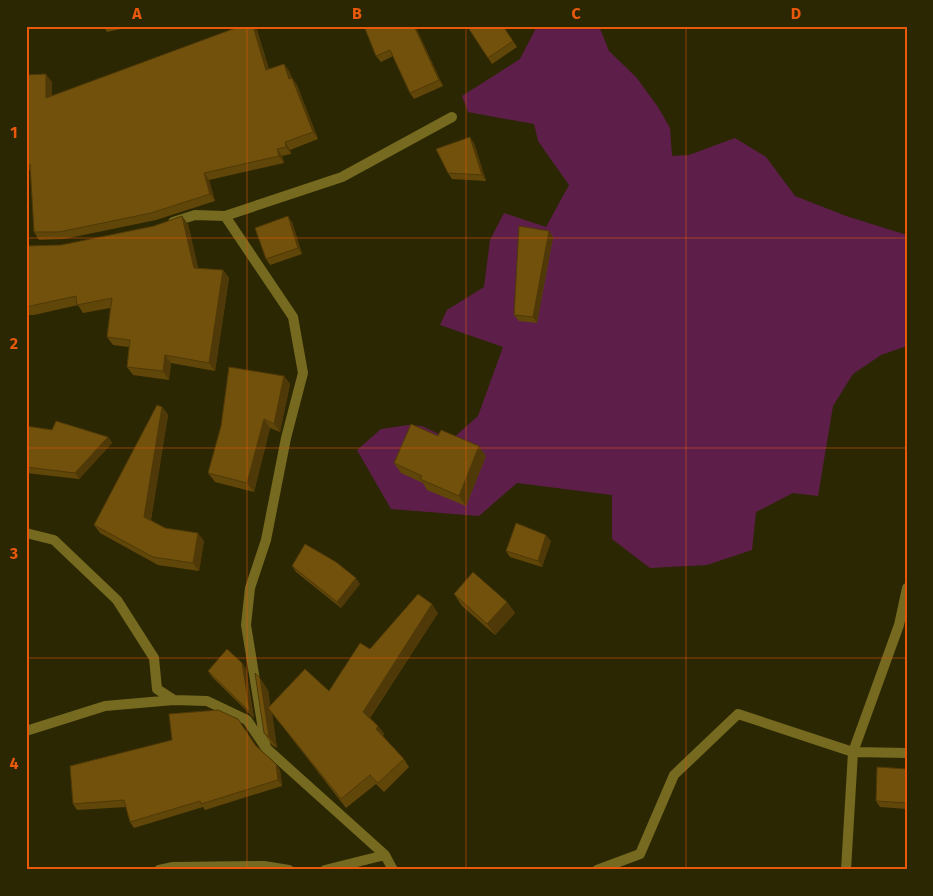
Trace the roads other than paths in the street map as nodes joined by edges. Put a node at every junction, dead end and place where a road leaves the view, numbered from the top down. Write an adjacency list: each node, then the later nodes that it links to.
1 (452, 117): 2 (street)
2 (225, 216): 3 (street); 8 (street)
3 (167, 224)
4 (26, 533): 6 (street)
5 (907, 588): 9 (street)
6 (174, 700): 7 (street); 8 (street)
7 (26, 730)
8 (266, 748): 11 (street)
9 (853, 752): 10 (street); 17 (street); 18 (street)
10 (907, 753)
11 (385, 855): 15 (street); 16 (street)
12 (173, 868): 13 (street); 14 (street)
13 (159, 870)
14 (289, 870)
15 (326, 870)
16 (393, 870)
17 (597, 870)
18 (846, 870)

